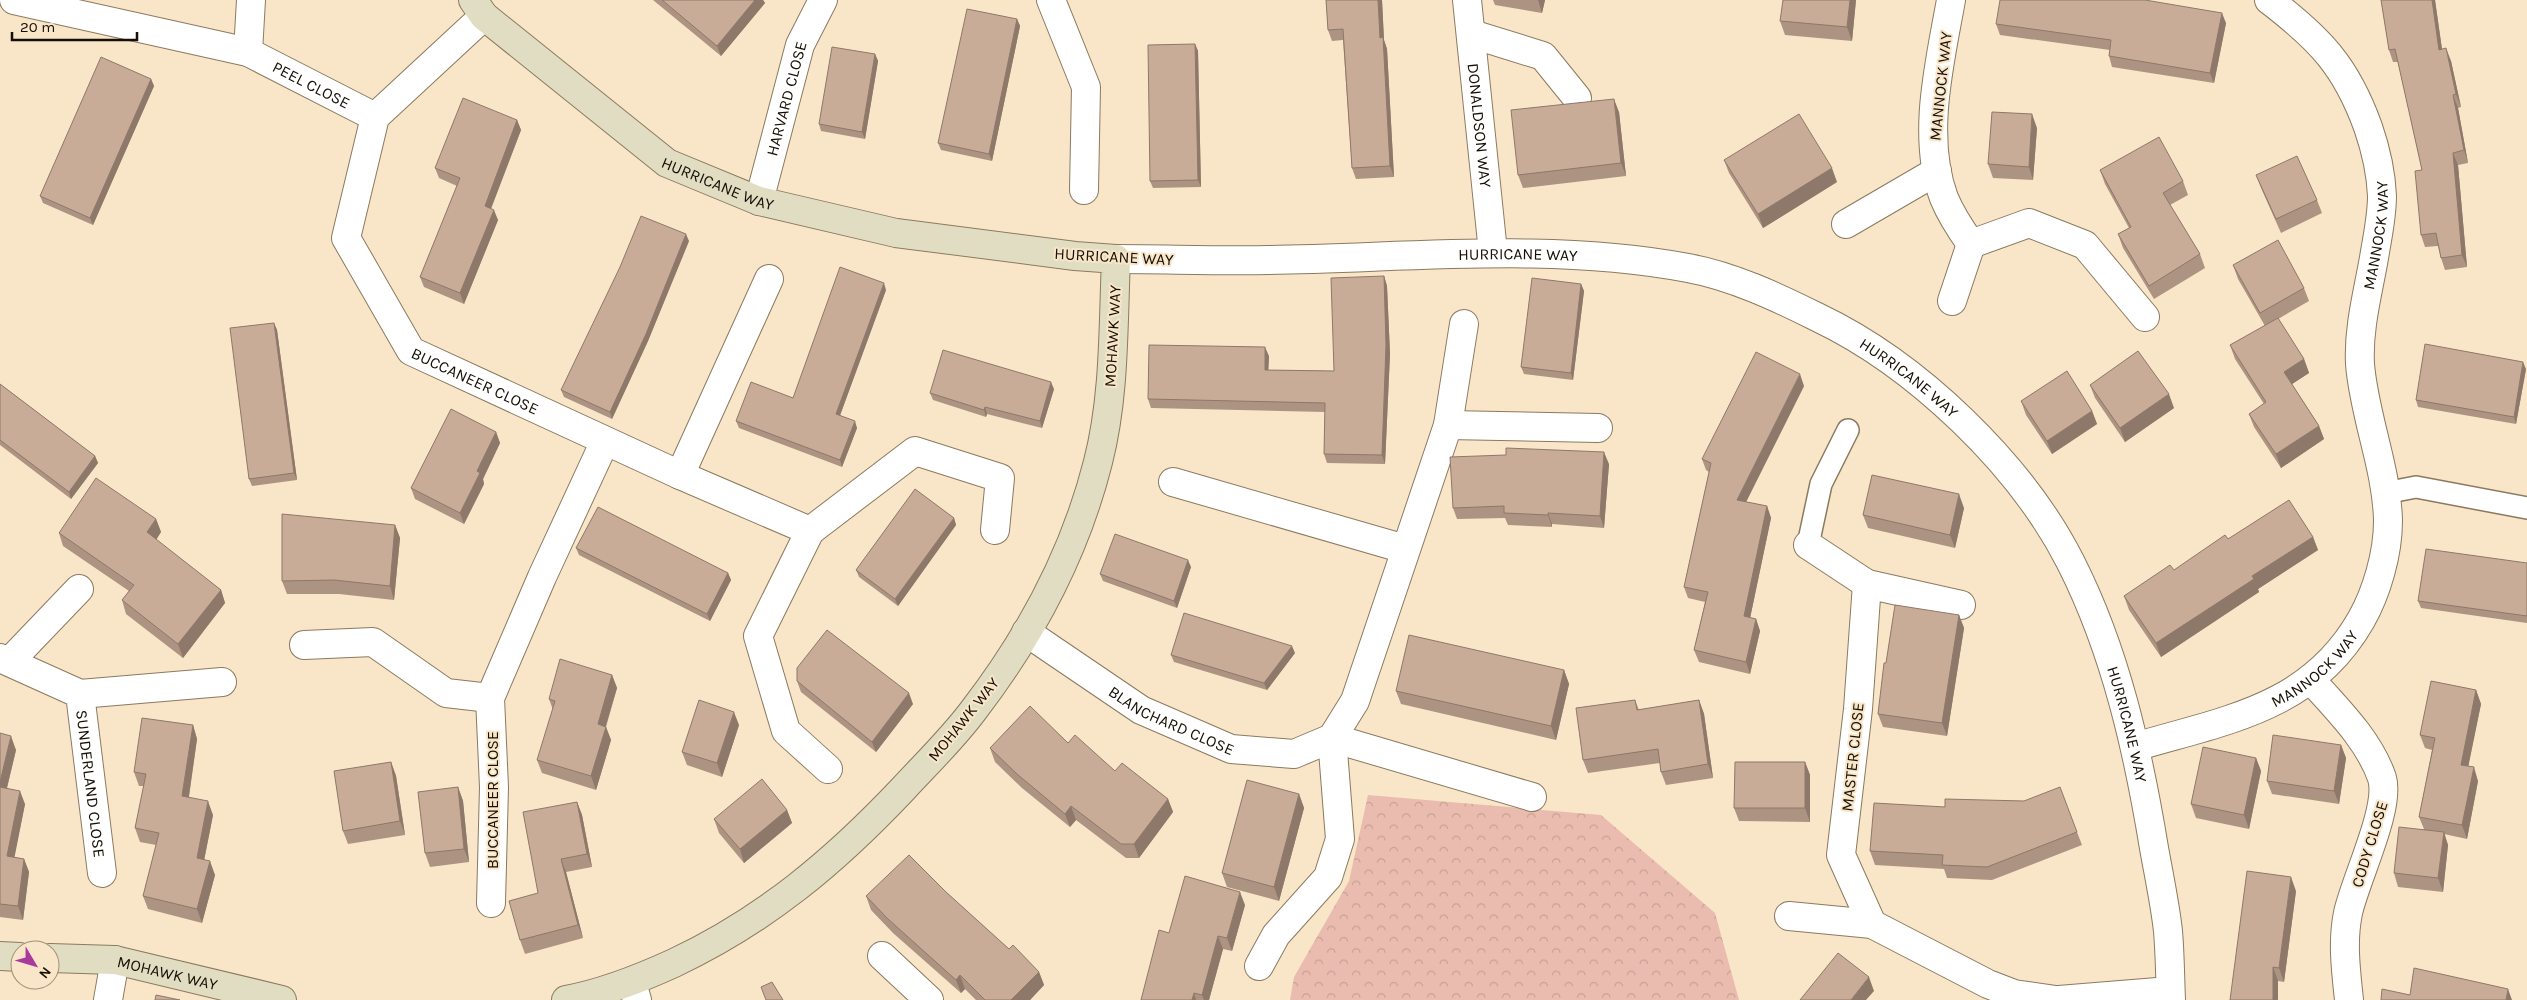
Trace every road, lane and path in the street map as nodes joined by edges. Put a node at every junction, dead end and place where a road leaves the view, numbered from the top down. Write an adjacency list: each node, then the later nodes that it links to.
1 (14, 0): 10 (street, PEEL CLOSE)
2 (251, 0): 10 (street)
3 (823, 0): 15 (street, HARVARD CLOSE)
4 (1051, 0): 14 (street)
5 (1467, 0): 9 (street, DONALDSON WAY)
6 (1951, 0): 13 (street, MANNOCK WAY)
7 (2277, 2): 30 (street, MANNOCK WAY)
8 (479, 8): 12 (street); 15 (street, HURRICANE WAY)
9 (1472, 34): 11 (street); 18 (street, DONALDSON WAY)
10 (248, 52): 12 (street, PEEL CLOSE)
11 (1577, 98)
12 (375, 117): 27 (street, BUCCANEER CLOSE)
13 (1937, 172): 16 (street); 17 (street, MANNOCK WAY)
14 (1084, 190)
15 (759, 201): 19 (street, HURRICANE WAY)
16 (1846, 224)
17 (1971, 244): 21 (street); 22 (street)
18 (1493, 252): 19 (street, HURRICANE WAY); 47 (street, HURRICANE WAY)
19 (1116, 258): 39 (street, MOHAWK WAY)
20 (769, 279): 28 (street)
21 (1952, 301)
22 (2144, 318)
23 (1464, 324): 24 (street)
24 (1448, 426): 25 (street); 35 (street)
25 (1598, 428)
26 (1848, 430): 34 (lane)
27 (605, 441): 28 (street, BUCCANEER CLOSE); 45 (street, BUCCANEER CLOSE)
28 (680, 475): 33 (street, BUCCANEER CLOSE)
29 (1173, 482): 35 (street)
30 (2385, 492): 31 (lane); 42 (street, MANNOCK WAY)
31 (2527, 508)
32 (995, 530): 33 (street)
33 (810, 531): 48 (street)
34 (1808, 545): 36 (street)
35 (1405, 549): 46 (street)
36 (1867, 584): 38 (street); 53 (street, MASTER CLOSE)
37 (79, 589): 41 (street, SUNDERLAND CLOSE)
38 (1961, 605)
39 (1026, 632): 46 (street, BLANCHARD CLOSE); 58 (street, MOHAWK WAY)
40 (304, 646): 45 (street)
41 (5, 660): 44 (street, SUNDERLAND CLOSE)
42 (2311, 680): 47 (street, MANNOCK WAY); 65 (street, CODY CLOSE)
43 (222, 682): 44 (street, SUNDERLAND CLOSE)
44 (80, 694): 50 (street, SUNDERLAND CLOSE)
45 (490, 698): 51 (street, BUCCANEER CLOSE)
46 (1332, 738): 49 (street); 57 (street)
47 (2135, 747): 59 (street, HURRICANE WAY)
48 (828, 769)
49 (1532, 797)
50 (102, 873)
51 (491, 903)
52 (1789, 916): 53 (street)
53 (1872, 924): 64 (street)
54 (882, 956): 63 (street)
55 (60, 958): 56 (street, MOHAWK WAY)
56 (115, 960): 60 (street); 61 (street, MOHAWK WAY)
57 (1259, 966)
58 (634, 991): 62 (street, MOHAWK WAY)
59 (2171, 995): 64 (street)
60 (108, 1000)
61 (282, 1000)
62 (566, 1000)
63 (929, 1000)
64 (2058, 1000)
65 (2350, 1000)

